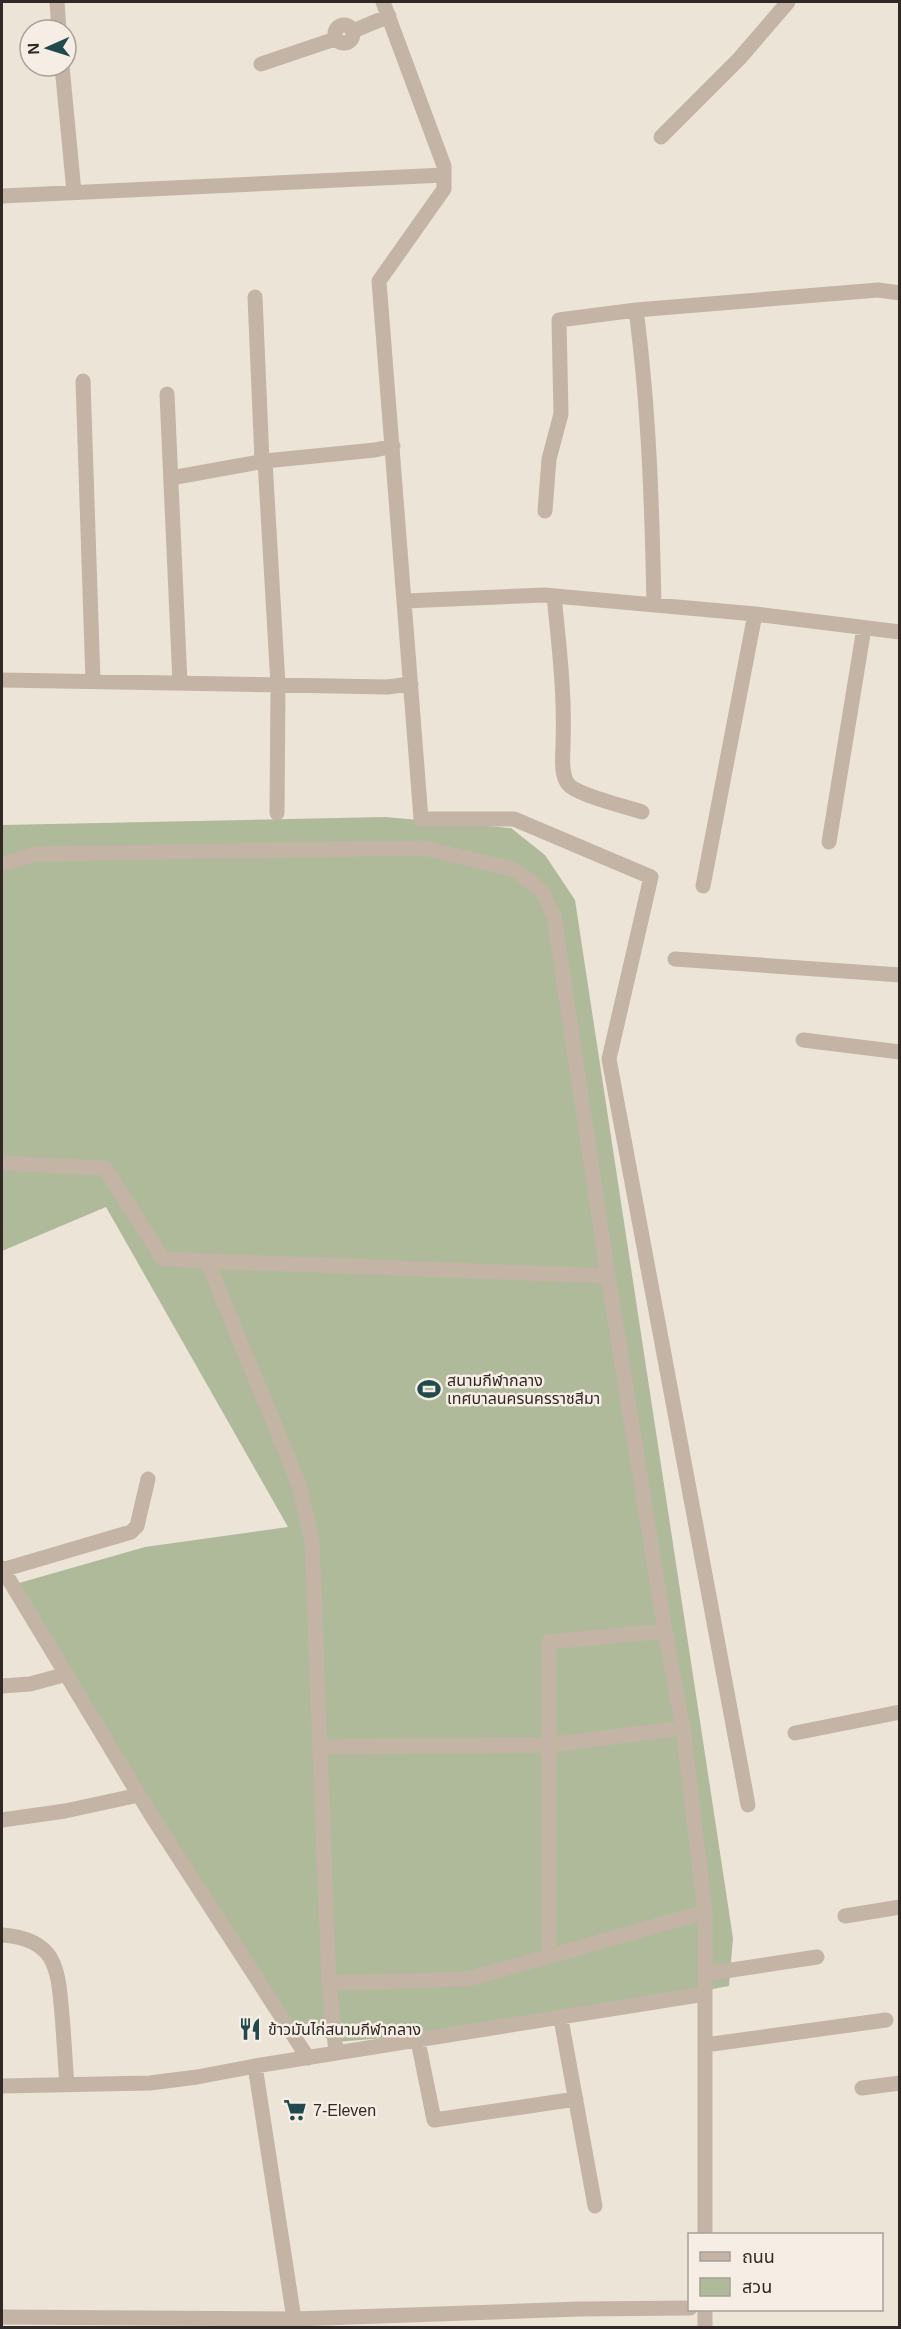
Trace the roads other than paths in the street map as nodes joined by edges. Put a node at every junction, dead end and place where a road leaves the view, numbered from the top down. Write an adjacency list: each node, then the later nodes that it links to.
1 (57, 2): 4 (street)
2 (788, 2): 7 (street)
3 (386, 9): 5 (street); 8 (street)
4 (58, 18)
5 (261, 64)
6 (63, 78): 9 (street)
7 (662, 136)
8 (444, 175): 9 (street); 16 (street)
9 (74, 192): 10 (street)
10 (2, 196)
11 (900, 293): 13 (street)
12 (255, 297): 17 (street)
13 (636, 310): 19 (street); 22 (street)
14 (83, 381): 27 (street)
15 (167, 394): 18 (street)
16 (393, 446): 17 (street); 21 (street)
17 (263, 461): 18 (street); 30 (street)
18 (171, 478): 28 (street)
19 (545, 510)
20 (554, 596): 21 (street); 22 (street); 31 (street)
21 (405, 601): 29 (street)
22 (654, 605): 23 (street)
23 (755, 614): 24 (street); 35 (street)
24 (864, 628): 25 (street); 33 (street)
25 (900, 632)
26 (2, 680): 27 (street)
27 (93, 681): 28 (street)
28 (180, 683): 30 (street)
29 (411, 684): 30 (street); 54 (street)
30 (278, 685): 32 (street)
31 (642, 812)
32 (277, 813)
33 (829, 842)
34 (2, 864): 42 (street)
35 (703, 886)
36 (675, 958): 37 (street)
37 (900, 975)
38 (803, 1040): 39 (street)
39 (900, 1052)
40 (2, 1163): 41 (street)
41 (207, 1261): 42 (street); 52 (street)
42 (608, 1276): 45 (street)
43 (148, 1479): 44 (street)
44 (2, 1569): 46 (street)
45 (665, 1631): 49 (street); 51 (street)
46 (67, 1674): 47 (street); 53 (street)
47 (2, 1686)
48 (900, 1712): 50 (street)
49 (683, 1728): 51 (street); 57 (street)
50 (795, 1733)
51 (548, 1745): 52 (street); 60 (street)
52 (320, 1747): 63 (street)
53 (139, 1795): 55 (street); 70 (street)
54 (748, 1805)
55 (2, 1820)
56 (900, 1907): 58 (street)
57 (705, 1912): 60 (street); 62 (street)
58 (845, 1916)
59 (2, 1935): 73 (street)
60 (549, 1956): 63 (street)
61 (817, 1957): 62 (street)
62 (705, 1974): 64 (street)
63 (329, 1983): 69 (street)
64 (705, 1994): 65 (street); 68 (street)
65 (561, 2019): 67 (street); 76 (street)
66 (886, 2020): 68 (street)
67 (418, 2041): 69 (street); 76 (street)
68 (705, 2045): 78 (street)
69 (336, 2053): 70 (street)
70 (308, 2058): 71 (street)
71 (255, 2066): 73 (street); 82 (street)
72 (900, 2083): 75 (street)
73 (67, 2085): 74 (street)
74 (2, 2086)
75 (862, 2088)
76 (576, 2100): 77 (street)
77 (596, 2206)
78 (705, 2233)
79 (688, 2308): 83 (street)
80 (705, 2311): 84 (street)
81 (2, 2317): 82 (street)
82 (294, 2319): 83 (street)
83 (363, 2322)
84 (705, 2328)

